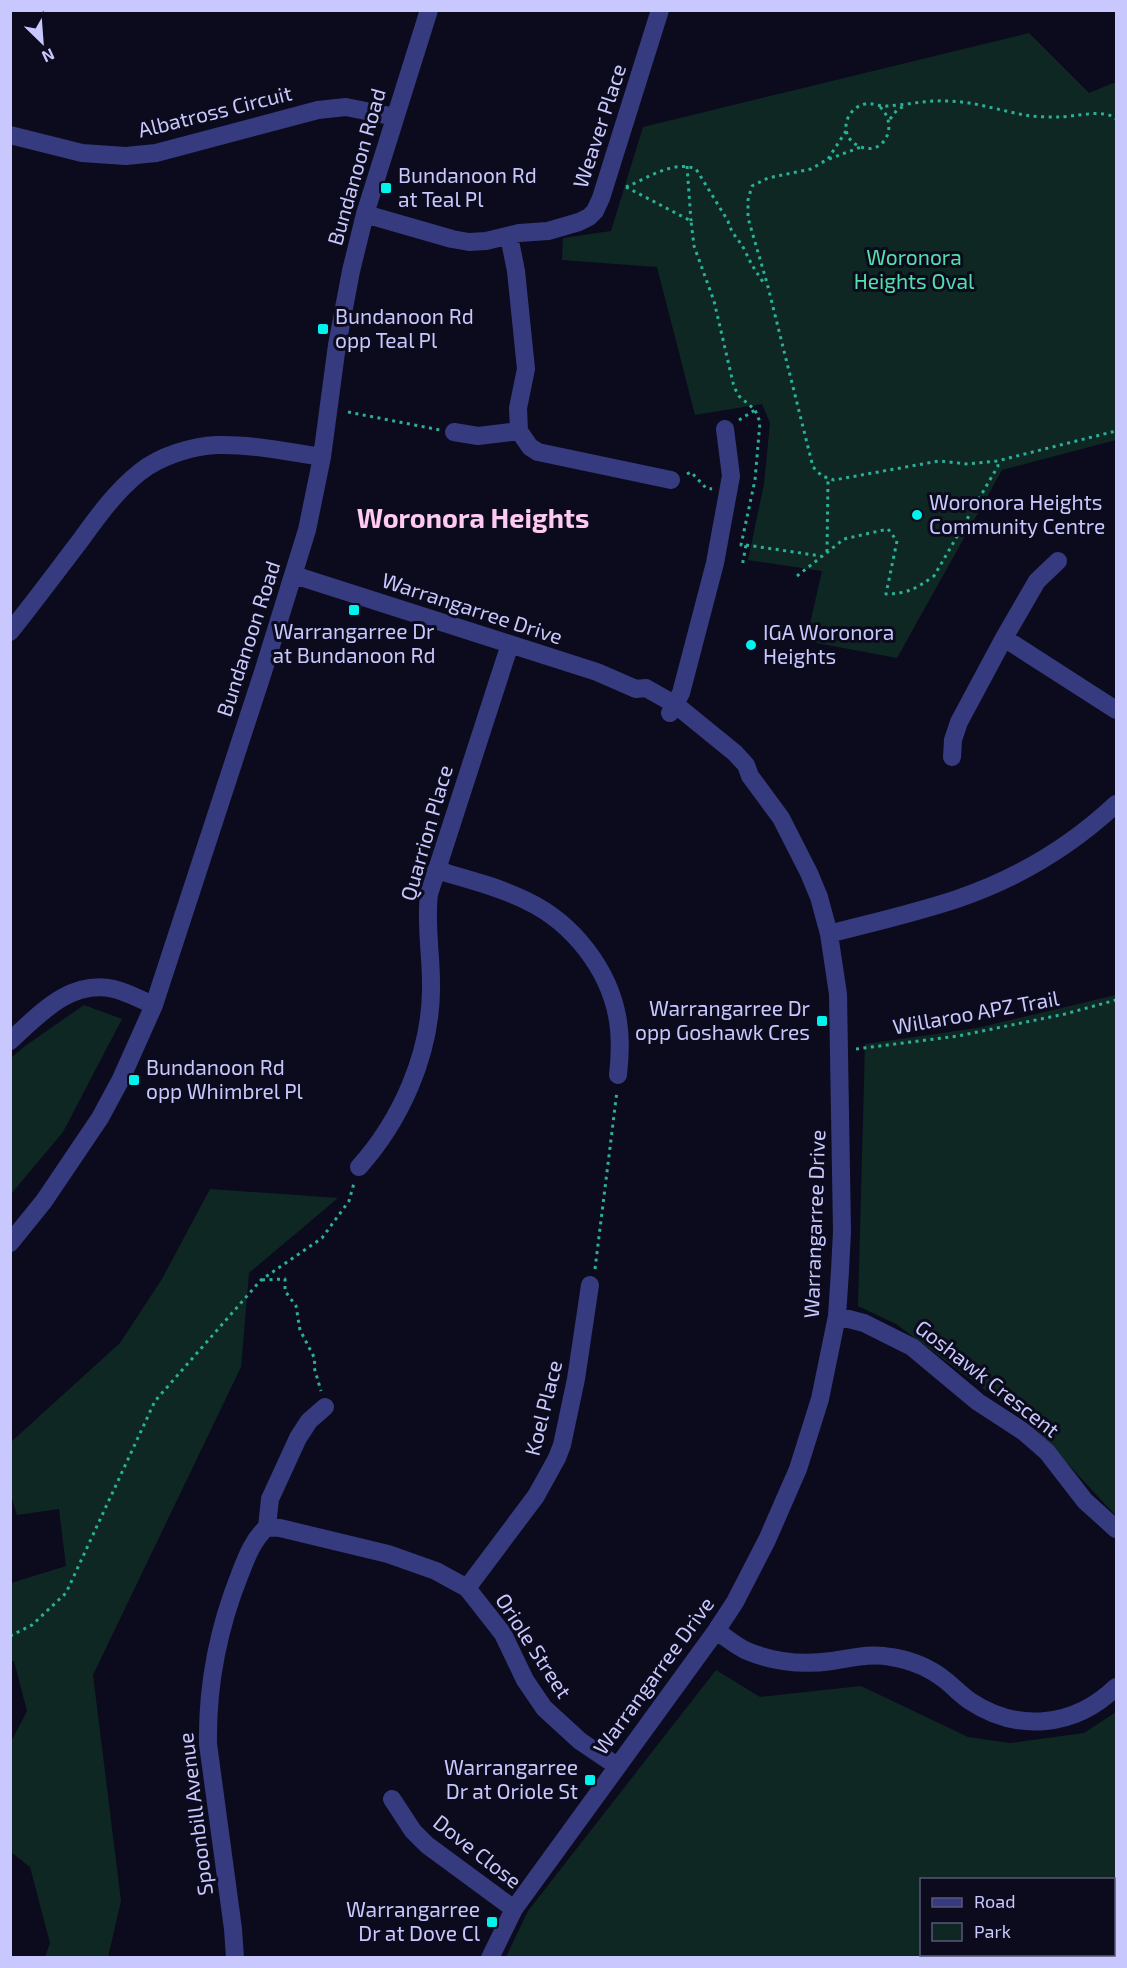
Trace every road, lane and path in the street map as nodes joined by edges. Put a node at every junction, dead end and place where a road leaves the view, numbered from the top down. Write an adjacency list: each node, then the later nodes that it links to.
1 (429, 10): 5 (street, Bundanoon Road)
2 (660, 10): 14 (street, Weaver Place)
3 (906, 105): 4 (path); 6 (path); 7 (path)
4 (880, 107): 7 (path); 8 (path)
5 (395, 117): 9 (street, Albatross Circuit); 15 (street, Bundanoon Road)
6 (1116, 119)
7 (890, 120): 10 (path)
8 (846, 131): 10 (path); 11 (path)
9 (10, 135)
10 (861, 147): 11 (path)
11 (828, 159): 18 (path)
12 (687, 166): 13 (path); 16 (path); 18 (path)
13 (626, 188): 14 (path); 16 (path)
14 (602, 198): 17 (street, Weaver Place)
15 (364, 214): 17 (street, Weaver Place); 24 (street, Bundanoon Road)
16 (691, 221): 29 (path)
17 (514, 234): 21 (street)
18 (767, 283): 26 (path)
19 (348, 412): 23 (path)
20 (725, 429): 28 (street)
21 (519, 430): 23 (street); 27 (street)
22 (1116, 431): 25 (path)
23 (454, 432)
24 (322, 456): 34 (street, Bundanoon Road); 36 (street)
25 (997, 461): 26 (path); 30 (path)
26 (828, 478): 30 (path)
27 (671, 480): 28 (path)
28 (728, 493): 39 (street)
29 (746, 546): 31 (path); 33 (path)
30 (827, 552): 31 (path)
31 (822, 556): 35 (path)
32 (1058, 561): 37 (street)
33 (742, 567)
34 (294, 575): 38 (street, Warrangarree Drive); 46 (street, Bundanoon Road)
35 (797, 576)
36 (10, 632)
37 (1004, 639): 40 (street); 41 (street)
38 (510, 644): 39 (street, Warrangarree Drive); 43 (street, Quarrion Place)
39 (673, 709): 44 (street, Warrangarree Drive)
40 (1116, 710)
41 (952, 757)
42 (1116, 804): 44 (street)
43 (436, 870): 49 (street); 50 (street, Quarrion Place)
44 (829, 934): 48 (street, Warrangarree Drive)
45 (1116, 1000): 48 (path, Willaroo APZ Trail)
46 (154, 1005): 47 (street); 51 (street, Bundanoon Road)
47 (10, 1041)
48 (839, 1052): 54 (street, Warrangarree Drive)
49 (618, 1075): 53 (path)
50 (359, 1167): 52 (path)
51 (10, 1243)
52 (261, 1280): 55 (path); 60 (path)
53 (590, 1285): 58 (street, Koel Place)
54 (837, 1316): 57 (street, Goshawk Crescent); 59 (street, Warrangarree Drive)
55 (325, 1407): 56 (street, Spoonbill Avenue)
56 (267, 1527): 58 (street, Oriole Street); 65 (street, Spoonbill Avenue)
57 (1116, 1529)
58 (467, 1588): 62 (street, Oriole Street)
59 (716, 1631): 61 (street); 62 (street, Warrangarree Drive)
60 (10, 1636)
61 (1116, 1687)
62 (617, 1766): 64 (street, Warrangarree Drive)
63 (392, 1799): 64 (street, Dove Close)
64 (514, 1909): 66 (street, Warrangarree Drive)
65 (235, 1958)
66 (490, 1958)

